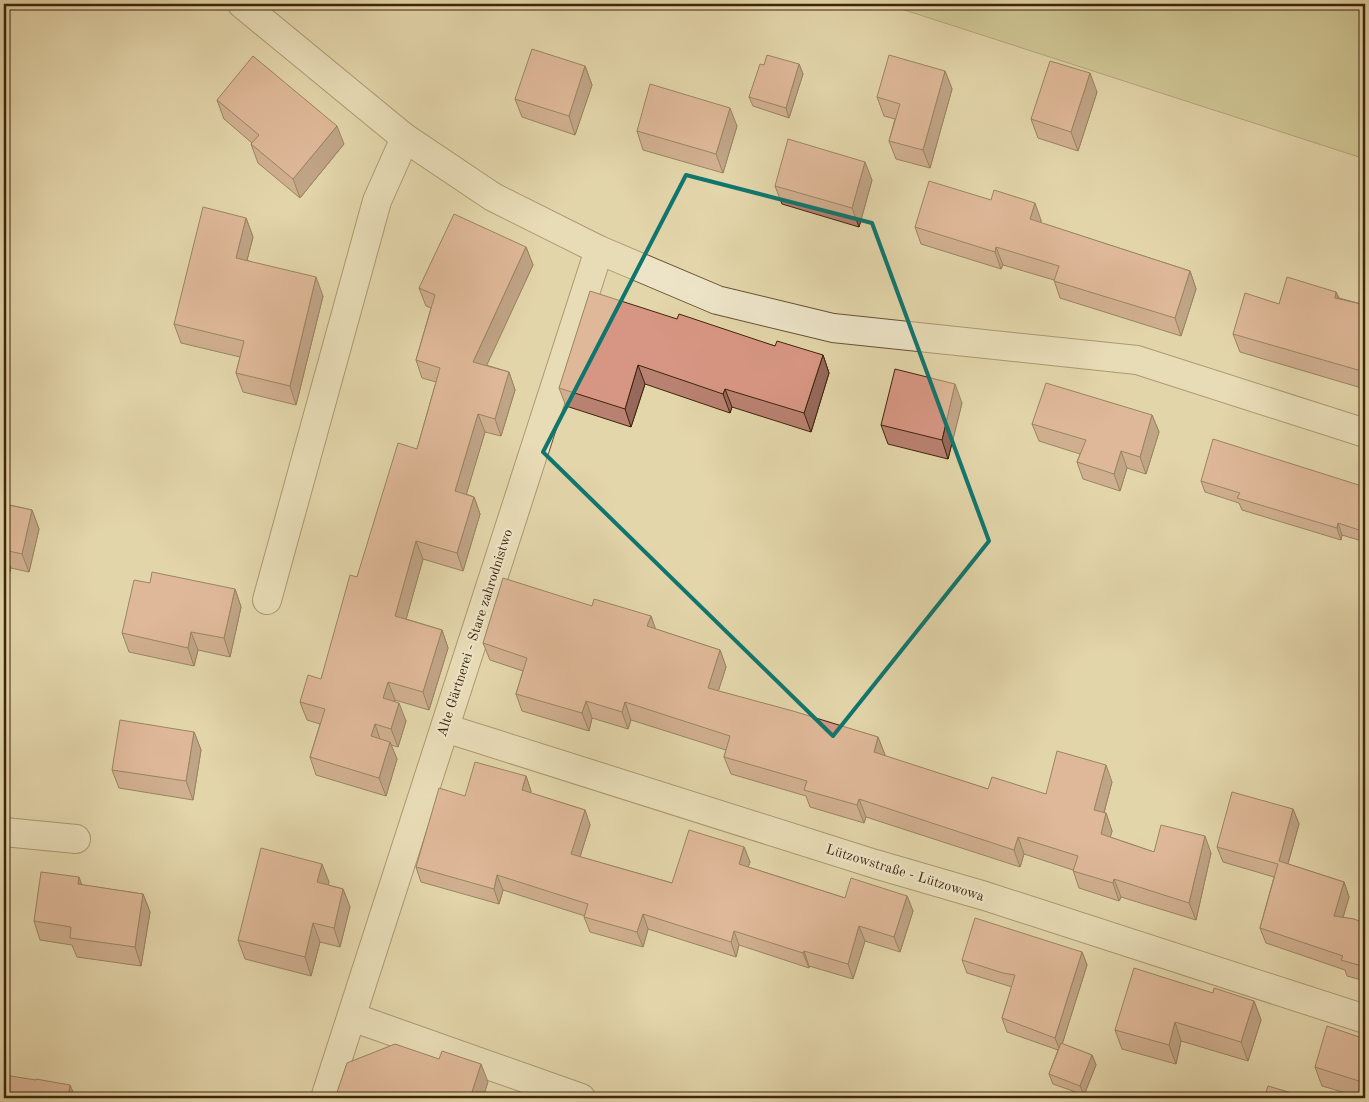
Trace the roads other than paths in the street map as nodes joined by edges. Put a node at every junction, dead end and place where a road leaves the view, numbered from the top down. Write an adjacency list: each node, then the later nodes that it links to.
1 (242, 4): 2 (street)
2 (405, 138): 3 (street); 5 (street)
3 (599, 250): 4 (street); 6 (street, Alte Gärtnerei - Stare zahrodnistwo)
4 (1365, 432)
5 (267, 600)
6 (444, 728): 9 (street, Alte Gärtnerei - Stare zahrodnistwo); 10 (street, Lützowstraße - Lützowowa)
7 (4, 832): 8 (street)
8 (76, 839)
9 (352, 1017): 11 (street, Alte Gärtnerei - Stare zahrodnistwo); 12 (street)
10 (1365, 1019)
11 (325, 1098)
12 (581, 1098)

